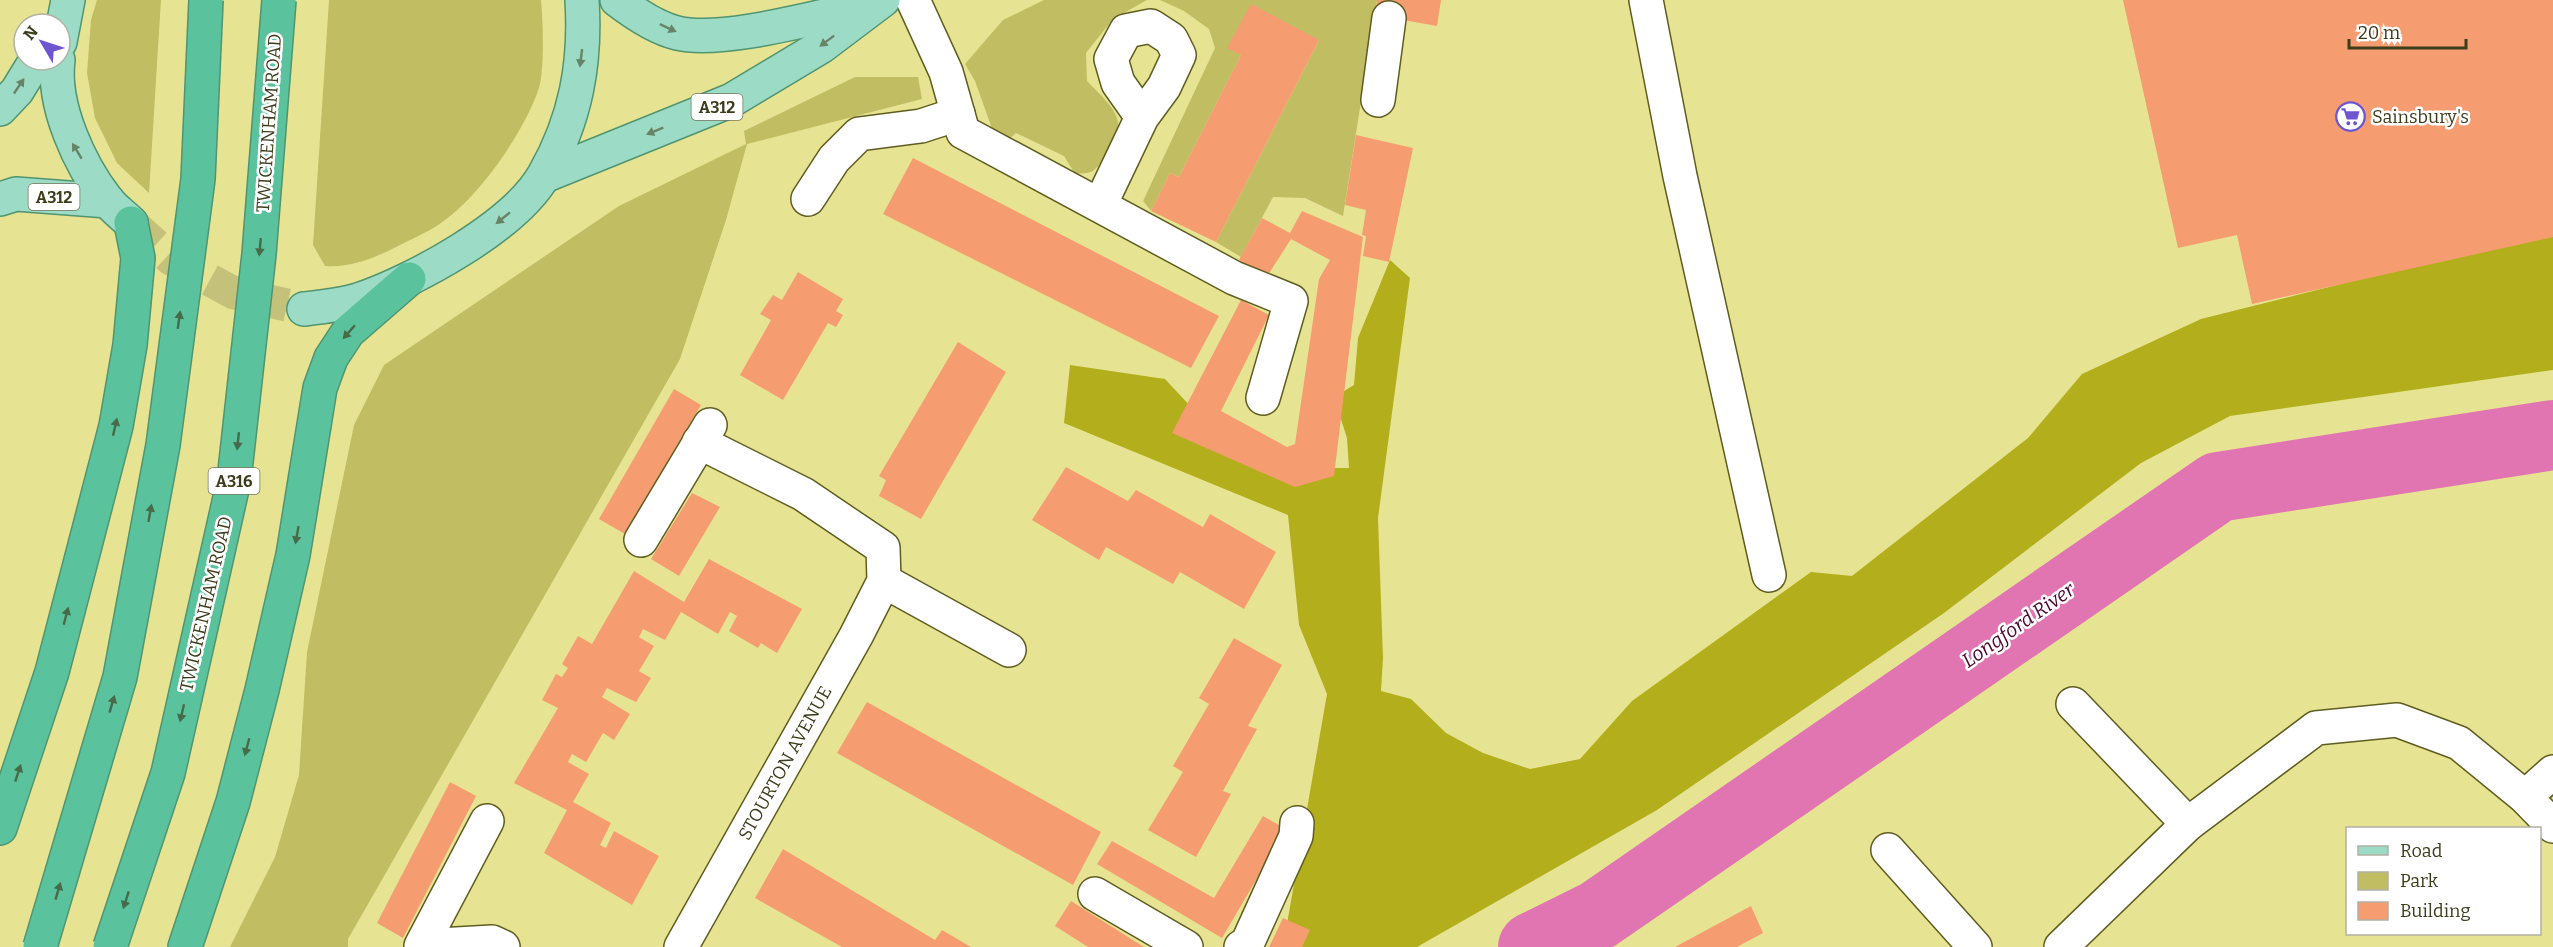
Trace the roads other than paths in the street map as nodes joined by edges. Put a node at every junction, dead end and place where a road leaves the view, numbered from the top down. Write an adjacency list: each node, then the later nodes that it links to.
1 (206, 0): 38 (highway, one-way to 1, bridge)
2 (279, 0): 39 (highway, TWICKENHAM ROAD / A316, one-way to 39, bridge)
3 (582, 0): 15 (main road, one-way to 15)
4 (617, 0): 7 (main road, A312, one-way to 7)
5 (913, 0): 13 (street)
6 (1646, 0): 24 (street)
7 (878, 3): 15 (main road, A312, one-way to 15)
8 (1389, 18): 11 (street)
9 (29, 72): 12 (main road, one-way to 9)
10 (56, 72): 19 (main road, one-way to 10)
11 (1378, 100)
12 (0, 109)
13 (958, 114): 17 (street); 18 (street)
14 (1143, 117): 18 (street)
15 (544, 176): 20 (main road, one-way to 20)
16 (0, 199): 19 (main road, A312)
17 (808, 199)
18 (1100, 205): 22 (street)
19 (119, 212): 34 (highway, one-way to 19)
20 (409, 279): 21 (main road); 40 (highway, one-way to 40)
21 (304, 309)
22 (1263, 398)
23 (641, 540): 25 (street, STOURTON AVENUE)
24 (1769, 575)
25 (884, 581): 26 (street); 37 (street, STOURTON AVENUE)
26 (1009, 650)
27 (2073, 704): 32 (street)
28 (2553, 772): 29 (street)
29 (2525, 797): 32 (street); 33 (street)
30 (487, 821): 41 (street)
31 (1297, 823): 43 (street)
32 (2188, 824): 45 (street)
33 (2553, 826)
34 (0, 828)
35 (1888, 850): 44 (street)
36 (1095, 894): 42 (street)
37 (684, 946)
38 (40, 947)
39 (110, 947)
40 (184, 947)
41 (502, 947)
42 (1186, 947)
43 (1241, 947)
44 (1976, 947)
45 (2061, 947)

